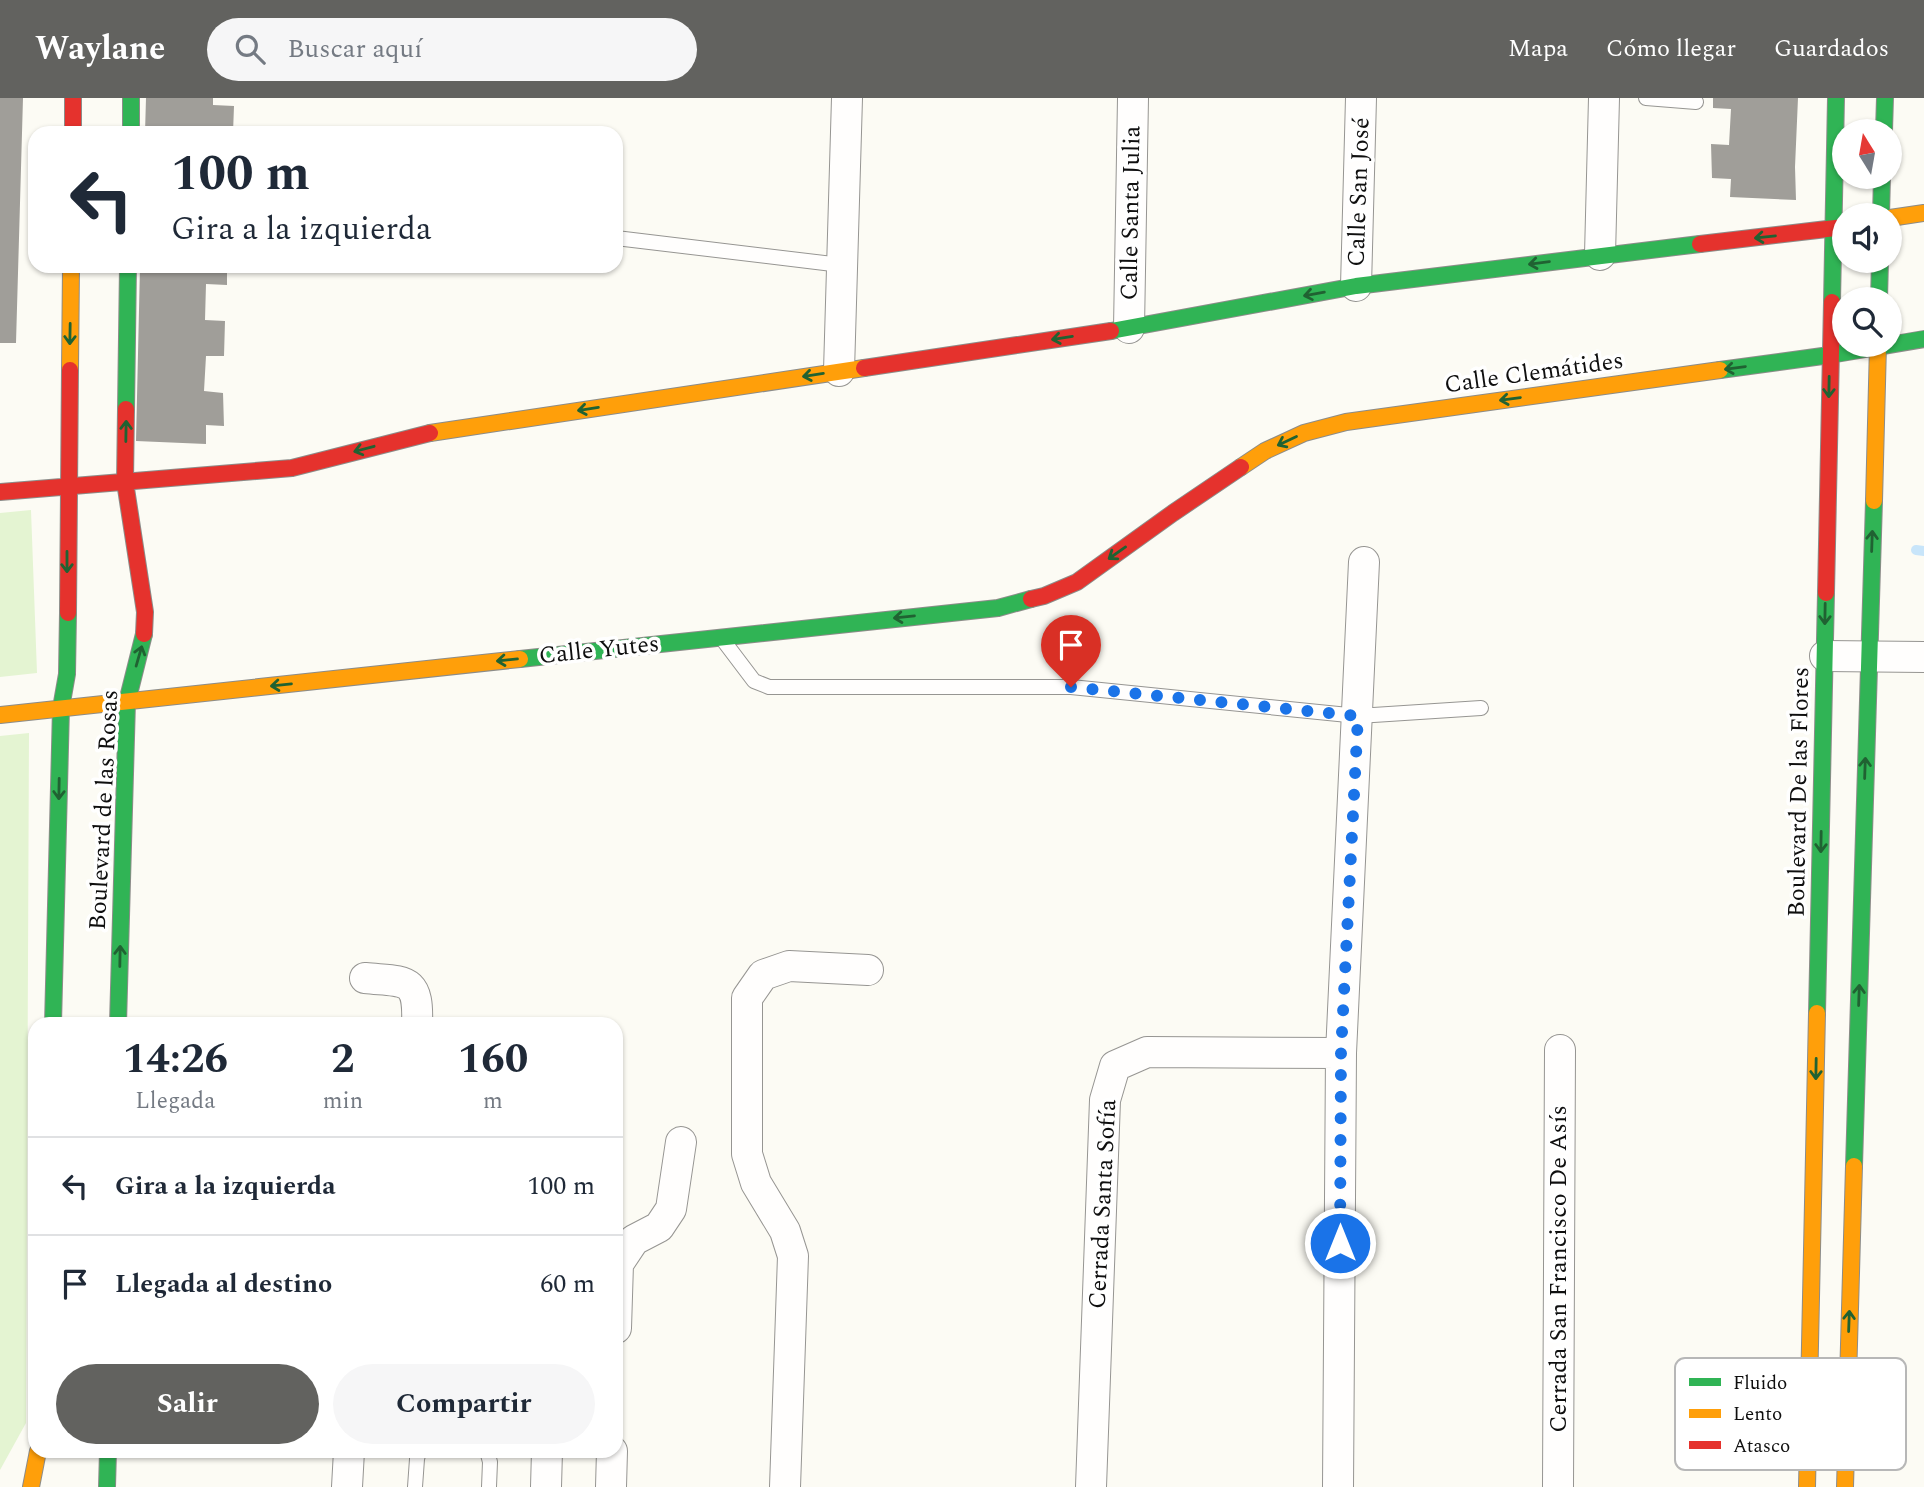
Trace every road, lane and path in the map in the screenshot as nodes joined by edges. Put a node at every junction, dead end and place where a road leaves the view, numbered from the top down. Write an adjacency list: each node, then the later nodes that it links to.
1 (74, 98): 12 (street)
2 (131, 98): 13 (street)
3 (847, 98): 20 (street)
4 (1133, 98): 25 (street, Calle Santa Julia)
5 (1362, 98): 24 (street, Calle San José)
6 (1604, 98): 19 (street)
7 (1646, 98): 10 (lane)
8 (1836, 98): 14 (street, Boulevard De las Flores)
9 (1885, 98): 11 (street)
10 (1696, 102)
11 (1884, 119)
12 (73, 126)
13 (131, 126)
14 (1838, 203)
15 (1924, 213): 16 (street)
16 (1902, 216)
17 (1832, 229): 19 (street, one-way to 19)
18 (623, 239): 20 (lane)
19 (1600, 256): 24 (street, one-way to 24)
20 (841, 265): 30 (street)
21 (71, 273): 32 (street, Boulevard de las Rosas, one-way to 32)
22 (128, 273): 31 (street, Boulevard de las Rosas, one-way to 22)
23 (1836, 273): 28 (street, Boulevard De las Flores)
24 (1356, 286): 25 (street, one-way to 25)
25 (1129, 328): 30 (street, one-way to 30)
26 (1924, 339): 27 (street, Calle Clemátides)
27 (1902, 342)
28 (1830, 355): 34 (street, Calle Clemátides, one-way to 34); 37 (street, Boulevard De las Flores, one-way to 37)
29 (1878, 357): 38 (street, one-way to 29)
30 (839, 371): 31 (street, one-way to 31)
31 (125, 482): 32 (street); 40 (street, Boulevard de las Rosas, one-way to 31)
32 (68, 487): 33 (street); 41 (street, Boulevard de las Rosas, one-way to 41)
33 (0, 492)
34 (1172, 513): 36 (street, Calle Yutes, one-way to 36)
35 (1364, 562): 44 (street)
36 (720, 636): 40 (street, Calle Yutes, one-way to 40); 44 (lane)
37 (1825, 656): 38 (street); 54 (street, Boulevard De las Flores, one-way to 54)
38 (1869, 657): 39 (street); 55 (street, one-way to 38)
39 (1924, 657)
40 (127, 702): 41 (street, Calle Yutes); 48 (street, Boulevard de las Rosas, one-way to 40)
41 (61, 708): 43 (street, Calle Yutes); 47 (street, Boulevard de las Rosas, one-way to 47)
42 (1481, 708): 44 (lane)
43 (0, 715)
44 (1358, 716): 51 (street)
45 (868, 970): 70 (street)
46 (365, 978): 49 (street)
47 (53, 1017)
48 (118, 1017)
49 (417, 1017)
50 (1559, 1050): 73 (street, Cerrada San Francisco De Asís)
51 (1341, 1052): 71 (street, Cerrada Santa Sofía); 72 (street)
52 (681, 1142): 53 (street)
53 (623, 1256)
54 (1810, 1358)
55 (1848, 1358)
56 (37, 1458): 63 (street)
57 (108, 1458): 64 (street)
58 (349, 1458): 65 (street)
59 (418, 1458): 66 (lane)
60 (489, 1458): 67 (lane)
61 (547, 1458): 68 (street)
62 (612, 1458): 69 (street)
63 (32, 1487)
64 (107, 1487)
65 (347, 1487)
66 (415, 1487)
67 (489, 1487)
68 (546, 1487)
69 (611, 1487)
70 (785, 1487)
71 (1091, 1487)
72 (1338, 1487)
73 (1558, 1487)

